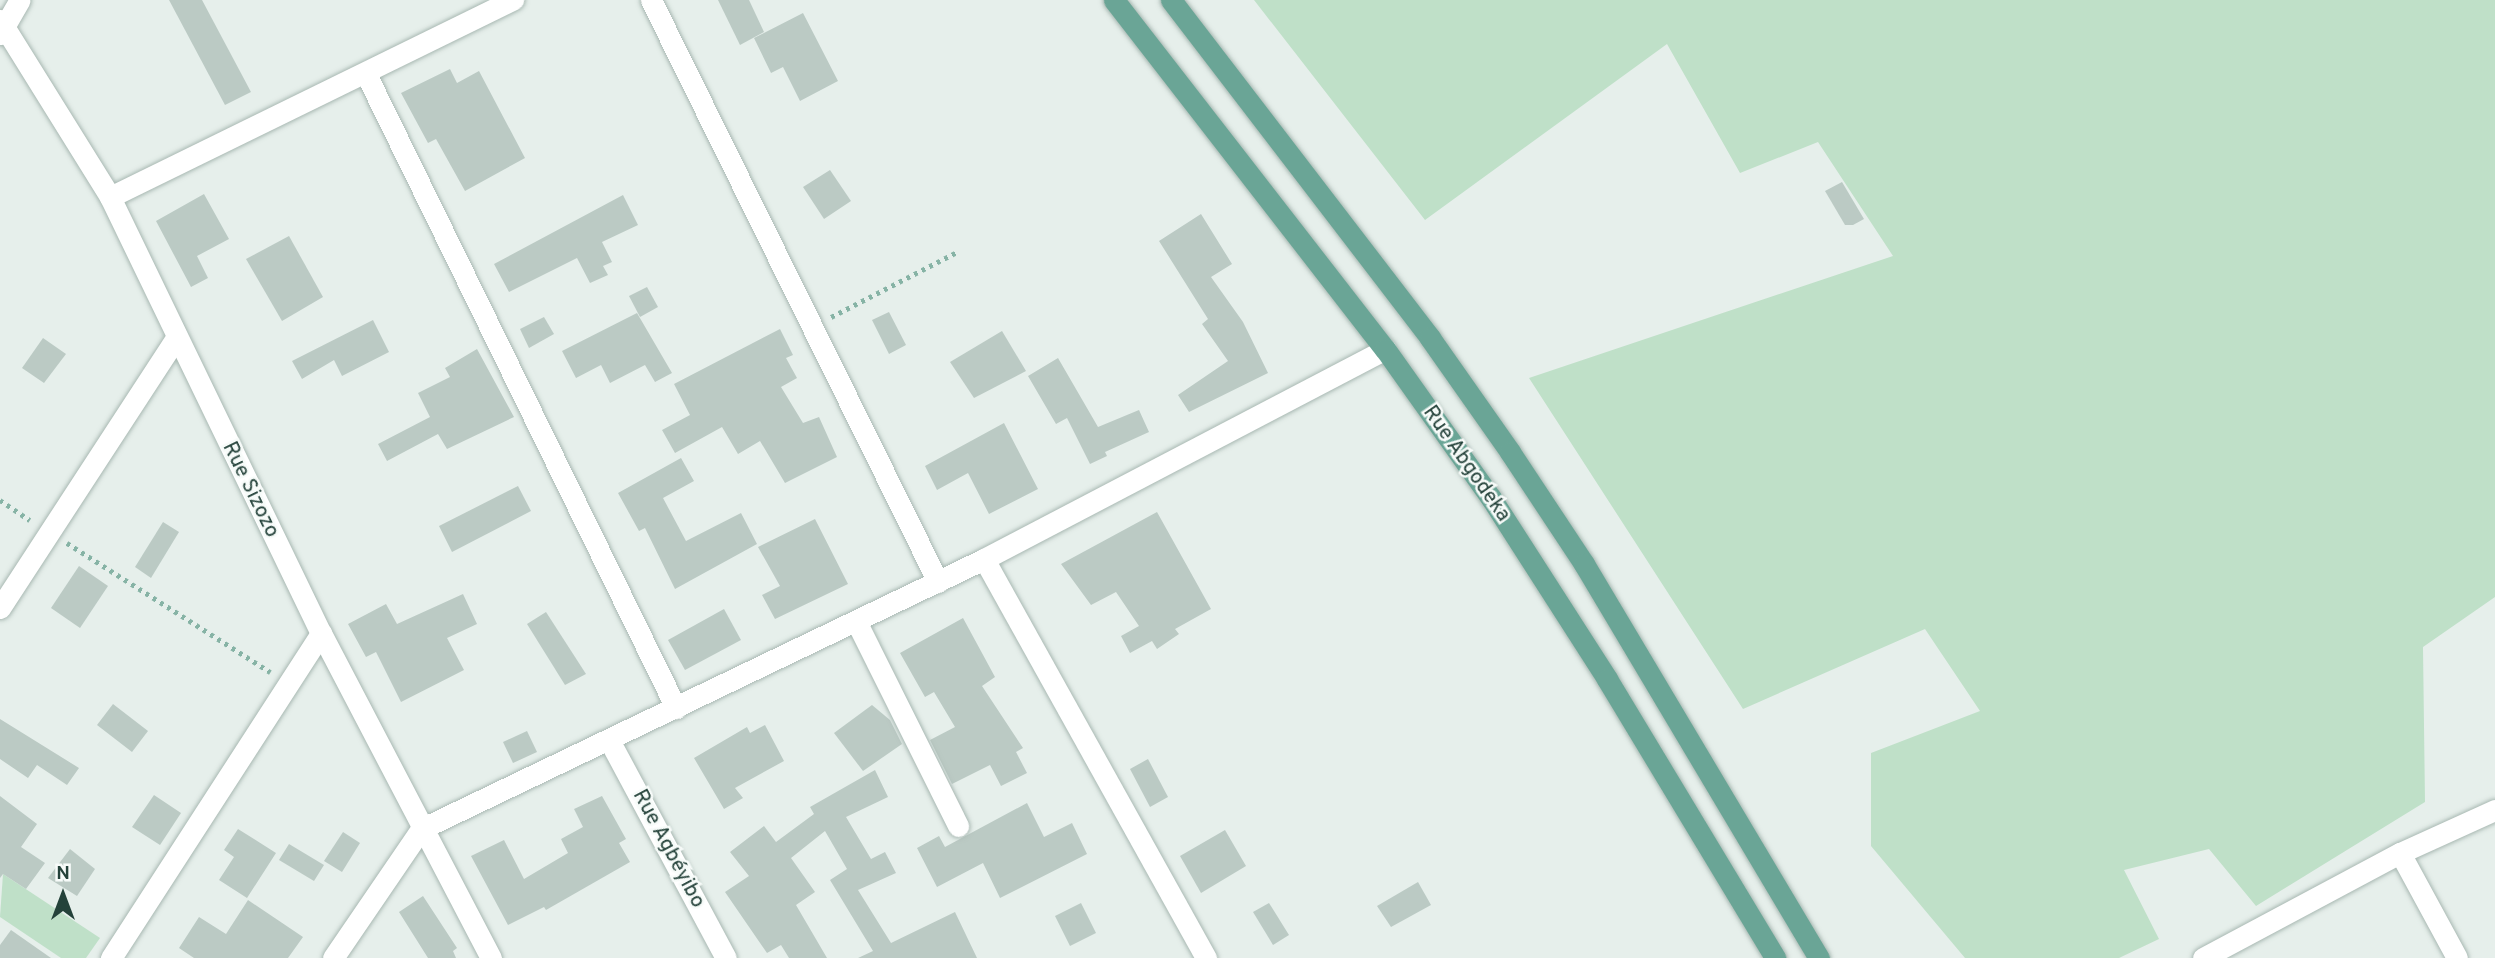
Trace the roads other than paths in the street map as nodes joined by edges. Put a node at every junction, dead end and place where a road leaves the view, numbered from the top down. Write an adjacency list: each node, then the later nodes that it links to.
1 (20, 0): 6 (street)
2 (513, 0): 7 (street)
3 (651, 0): 12 (street)
4 (1114, 0): 10 (main road, Rue Abgodeka)
5 (1171, 0): 28 (main road, Rue Abgodeka)
6 (2, 26): 8 (street, Rue Sizozo)
7 (366, 74): 8 (street); 16 (street)
8 (110, 197): 9 (street, Rue Sizozo)
9 (176, 338): 13 (street); 15 (street, Rue Sizozo)
10 (1385, 349): 11 (street); 27 (main road, Rue Abgodeka)
11 (985, 559): 12 (street); 26 (street)
12 (937, 582): 14 (street)
13 (0, 608)
14 (856, 621): 16 (street); 19 (street)
15 (321, 633): 20 (street, Rue Sizozo); 22 (street)
16 (676, 708): 17 (street)
17 (609, 740): 20 (street); 25 (street, Rue Agbéyibo)
18 (2495, 810): 21 (street)
19 (958, 826)
20 (421, 830): 23 (street); 24 (street, Rue Sizozo)
21 (2400, 853): 29 (street); 30 (street)
22 (111, 958)
23 (333, 958)
24 (491, 958)
25 (726, 958)
26 (1206, 958)
27 (1775, 958)
28 (1819, 958)
29 (2203, 958)
30 (2457, 958)

